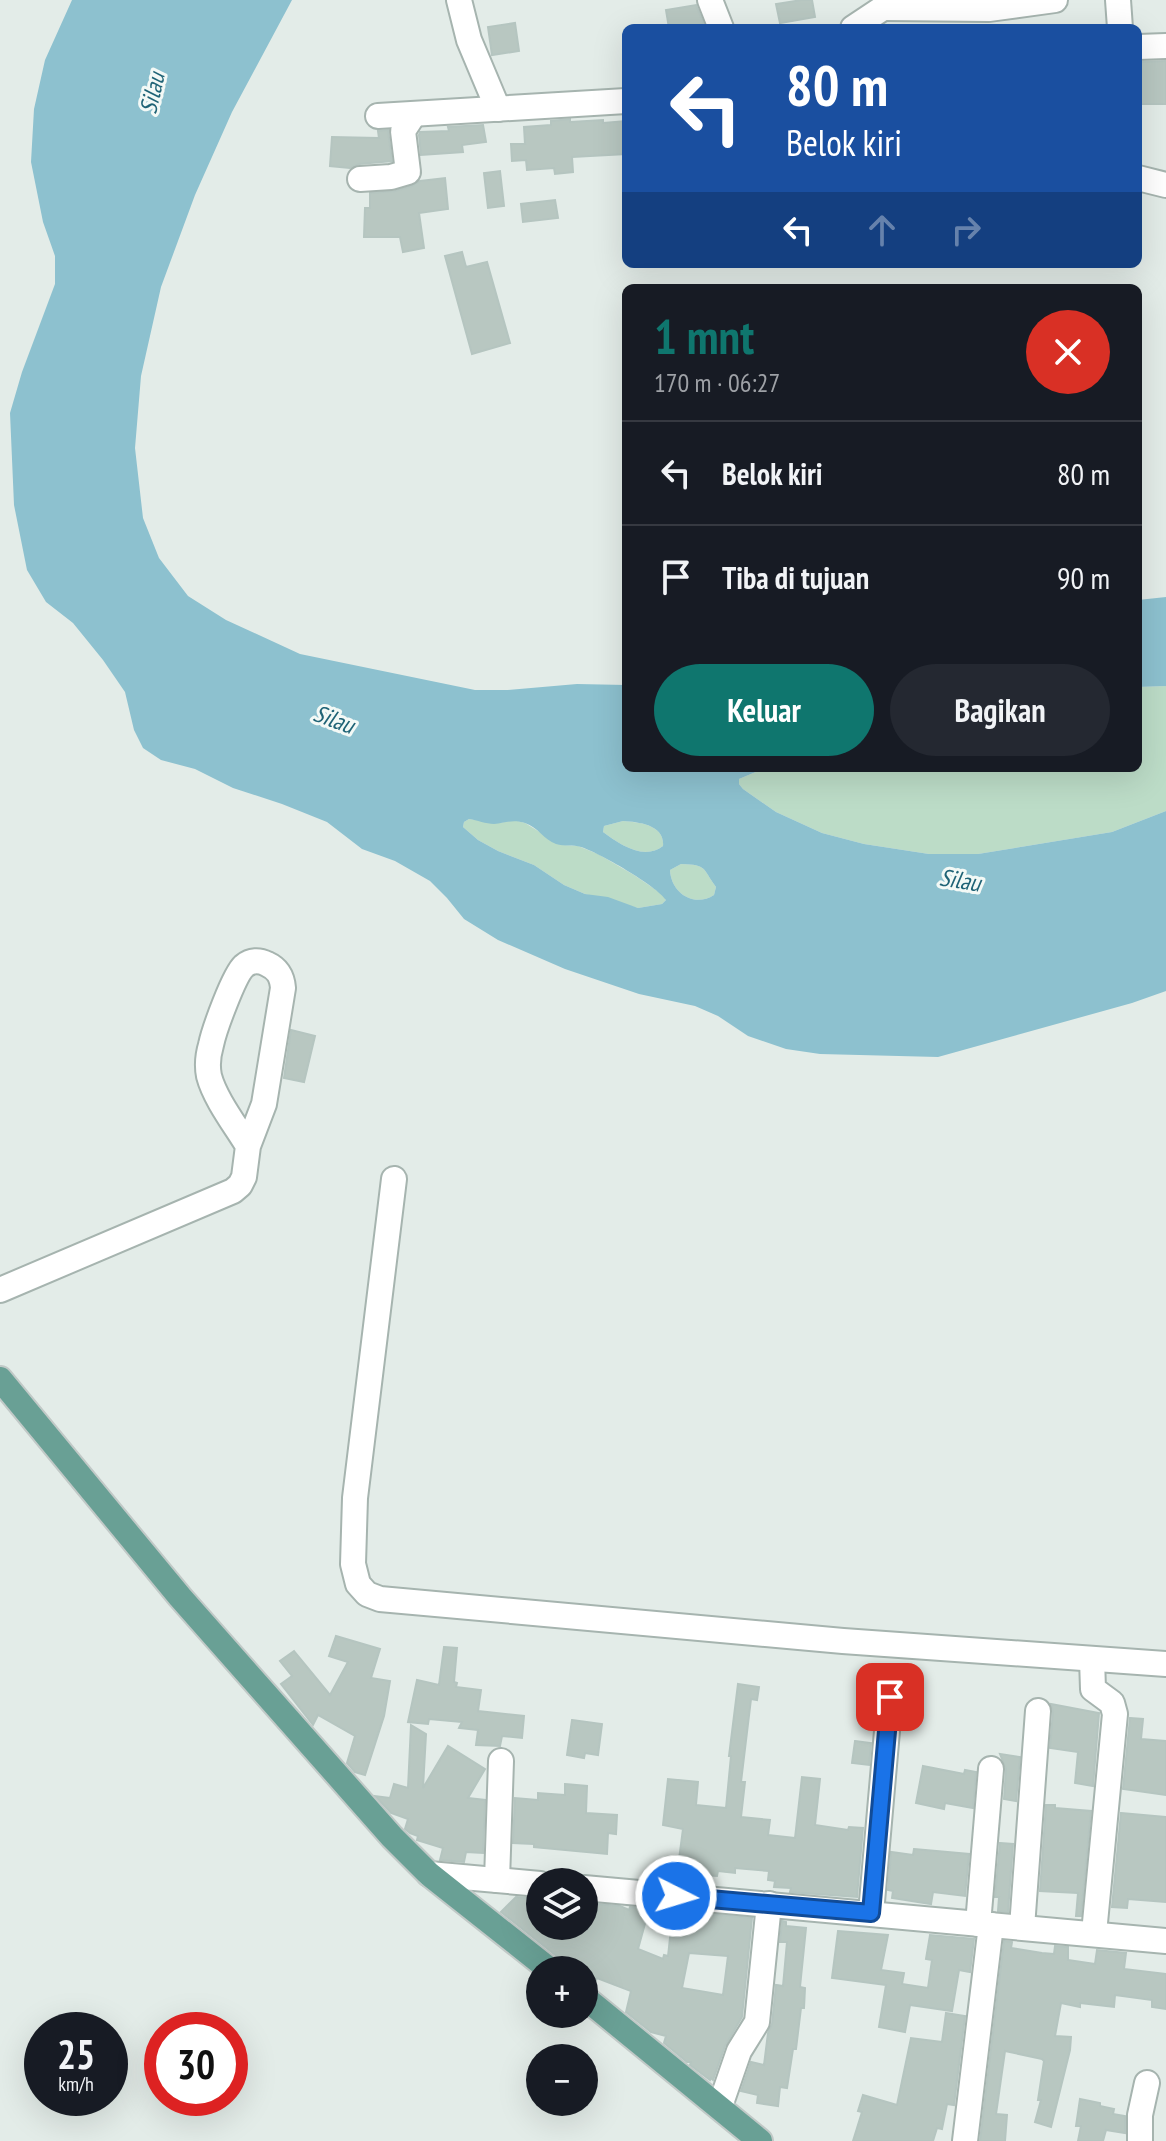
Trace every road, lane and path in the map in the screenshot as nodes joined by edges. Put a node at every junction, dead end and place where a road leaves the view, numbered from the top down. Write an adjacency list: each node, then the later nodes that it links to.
1 (459, 0): 13 (street)
2 (710, 0): 7 (street)
3 (1055, 0): 6 (street)
4 (1118, 0): 9 (street)
5 (885, 4): 6 (street); 8 (street)
6 (990, 18)
7 (719, 24)
8 (858, 24)
9 (1120, 24)
10 (1166, 46): 11 (street)
11 (1142, 47)
12 (622, 101): 13 (street)
13 (498, 109): 14 (street)
14 (414, 114): 15 (street); 16 (street)
15 (378, 116)
16 (360, 179)
17 (1142, 179): 18 (street)
18 (1166, 185)
19 (248, 1146): 19 (street); 21 (street)
20 (394, 1179): 23 (street)
21 (0, 1290)
22 (0, 1379): 29 (main road)
23 (1092, 1659): 24 (street); 37 (street)
24 (1166, 1664)
25 (890, 1697): 34 (street)
26 (1038, 1711): 36 (street)
27 (501, 1761): 30 (street)
28 (991, 1769): 35 (street)
29 (429, 1874): 30 (street); 39 (main road)
30 (497, 1880): 31 (street)
31 (526, 1883)
32 (598, 1889): 33 (street)
33 (769, 1904): 34 (street); 42 (street)
34 (871, 1913): 35 (street)
35 (985, 1924): 36 (street); 44 (street)
36 (1022, 1927): 37 (street)
37 (1094, 1933): 38 (street)
38 (1166, 1941)
39 (532, 1956)
40 (598, 2008): 42 (main road)
41 (1147, 2083): 45 (street)
42 (720, 2106): 43 (main road)
43 (760, 2141)
44 (965, 2141)
45 (1140, 2141)

